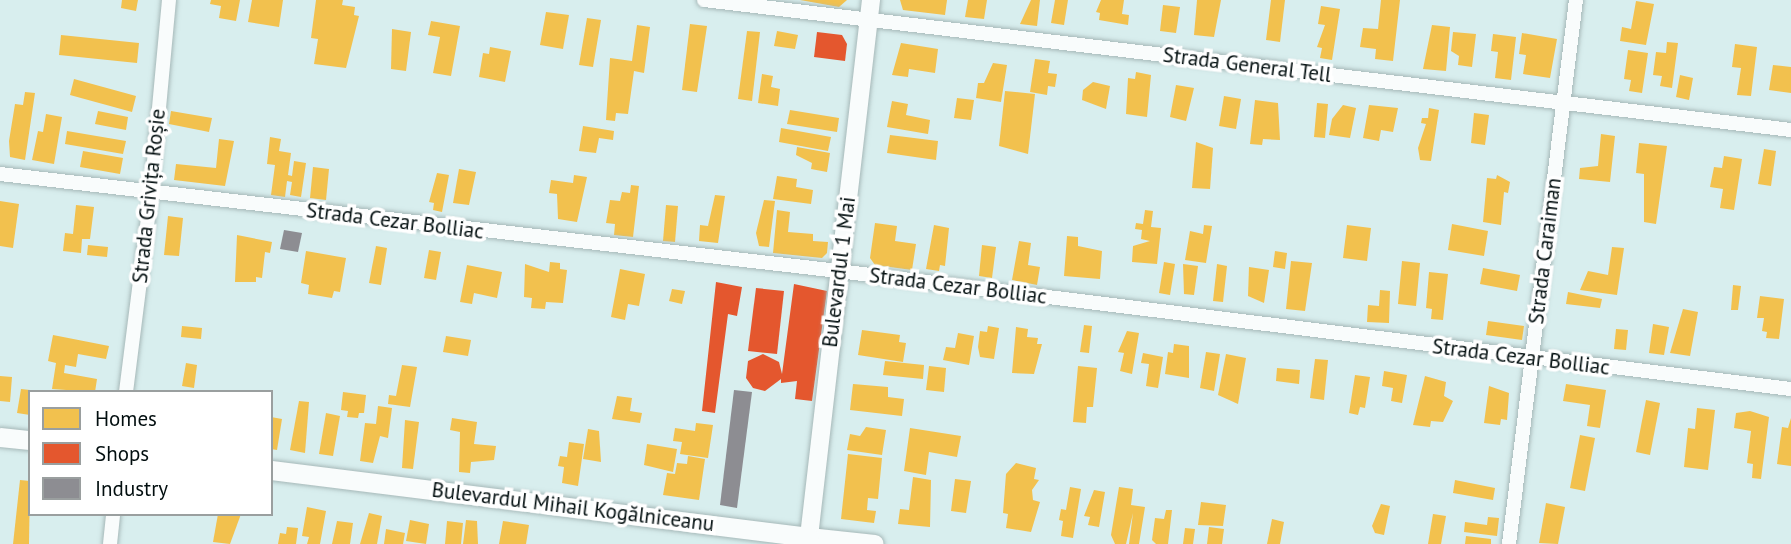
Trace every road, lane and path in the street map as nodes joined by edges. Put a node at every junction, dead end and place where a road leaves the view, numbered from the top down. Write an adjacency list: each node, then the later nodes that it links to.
1 (169, 0): 9 (street, Strada Grivița Roșie)
2 (704, 0): 5 (street, Strada General Tell)
3 (871, 0): 5 (street, Bulevardul 1 Mai)
4 (1576, 0): 6 (street, Strada Caraiman)
5 (869, 20): 6 (street, Strada General Tell); 10 (street, Bulevardul 1 Mai)
6 (1564, 103): 7 (street, Strada General Tell); 11 (street, Strada Caraiman)
7 (1791, 130)
8 (0, 174): 9 (street, Strada Cezar Bolliac)
9 (151, 194): 10 (street, Strada Cezar Bolliac); 13 (street, Strada Grivița Roșie)
10 (838, 271): 11 (street, Strada Cezar Bolliac); 18 (street, Bulevardul 1 Mai)
11 (1531, 358): 12 (street, Strada Cezar Bolliac); 21 (street, Strada Caraiman)
12 (1791, 389)
13 (126, 390)
14 (0, 437): 15 (main road)
15 (28, 440)
16 (273, 470): 18 (main road, Bulevardul Mihail Kogălniceanu)
17 (113, 516): 19 (street)
18 (809, 540): 20 (street, Bulevardul Mihail Kogălniceanu)
19 (110, 544)
20 (875, 544)
21 (1509, 544)

